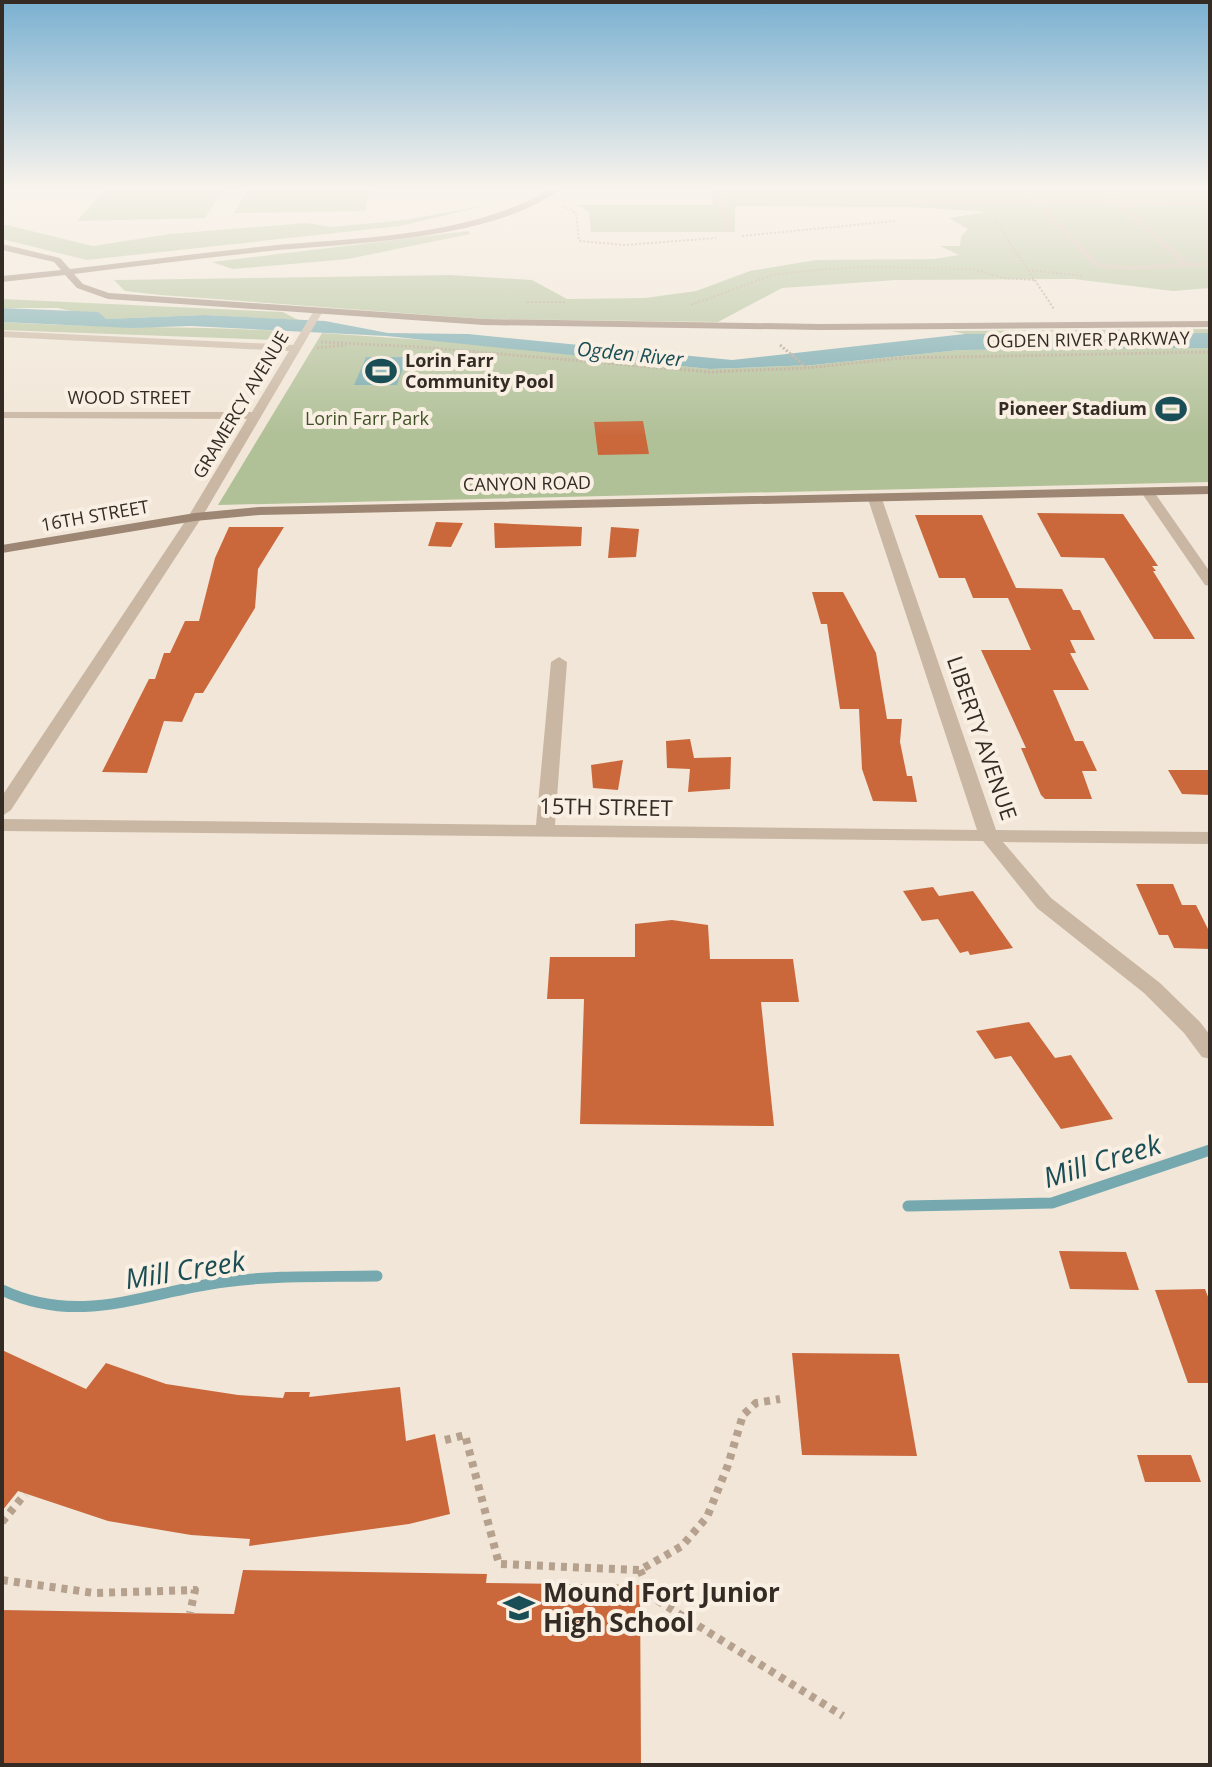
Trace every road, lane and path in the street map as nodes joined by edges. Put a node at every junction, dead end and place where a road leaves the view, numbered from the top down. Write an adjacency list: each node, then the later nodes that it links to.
1 (64, 271): 6 (street)
2 (68, 271): 11 (street)
3 (811, 271): 10 (path)
4 (981, 271): 7 (path)
5 (1028, 271): 7 (path)
6 (2, 279)
7 (1034, 280): 13 (path)
8 (514, 303): 9 (path)
9 (569, 303)
10 (685, 305)
11 (316, 315): 13 (street); 17 (street, GRAMERCY AVENUE)
12 (1210, 324): 13 (street)
13 (1065, 325)
14 (2, 334): 17 (street)
15 (318, 342): 16 (path, OGDEN RIVER PARKWAY)
16 (358, 344): 18 (path, OGDEN RIVER PARKWAY); 23 (path, OGDEN RIVER PARKWAY)
17 (296, 348): 25 (street, GRAMERCY AVENUE)
18 (327, 348)
19 (961, 351): 22 (path, OGDEN RIVER PARKWAY)
20 (1210, 352): 22 (path, OGDEN RIVER PARKWAY)
21 (789, 353): 23 (path)
22 (967, 356): 23 (path, OGDEN RIVER PARKWAY)
23 (806, 367)
24 (2, 415): 25 (street, WOOD STREET)
25 (255, 416): 29 (street, GRAMERCY AVENUE)
26 (1210, 490): 27 (street, CANYON ROAD)
27 (1147, 492): 28 (street, CANYON ROAD); 31 (street)
28 (875, 499): 29 (street, CANYON ROAD); 36 (street, LIBERTY AVENUE)
29 (195, 517): 30 (street, 16TH STREET); 33 (street)
30 (2, 549)
31 (1210, 582)
32 (559, 662): 35 (street)
33 (2, 810)
34 (2, 825): 35 (street, 15TH STREET)
35 (545, 831): 36 (street, 15TH STREET)
36 (989, 836): 37 (street, 15TH STREET); 38 (street, LIBERTY AVENUE)
37 (1210, 838)
38 (1210, 1051)
39 (780, 1399): 43 (path)
40 (445, 1440): 43 (path)
41 (25, 1494): 42 (path)
42 (2, 1522)
43 (640, 1570): 46 (path)
44 (2, 1580): 45 (path)
45 (190, 1613)
46 (843, 1716)

